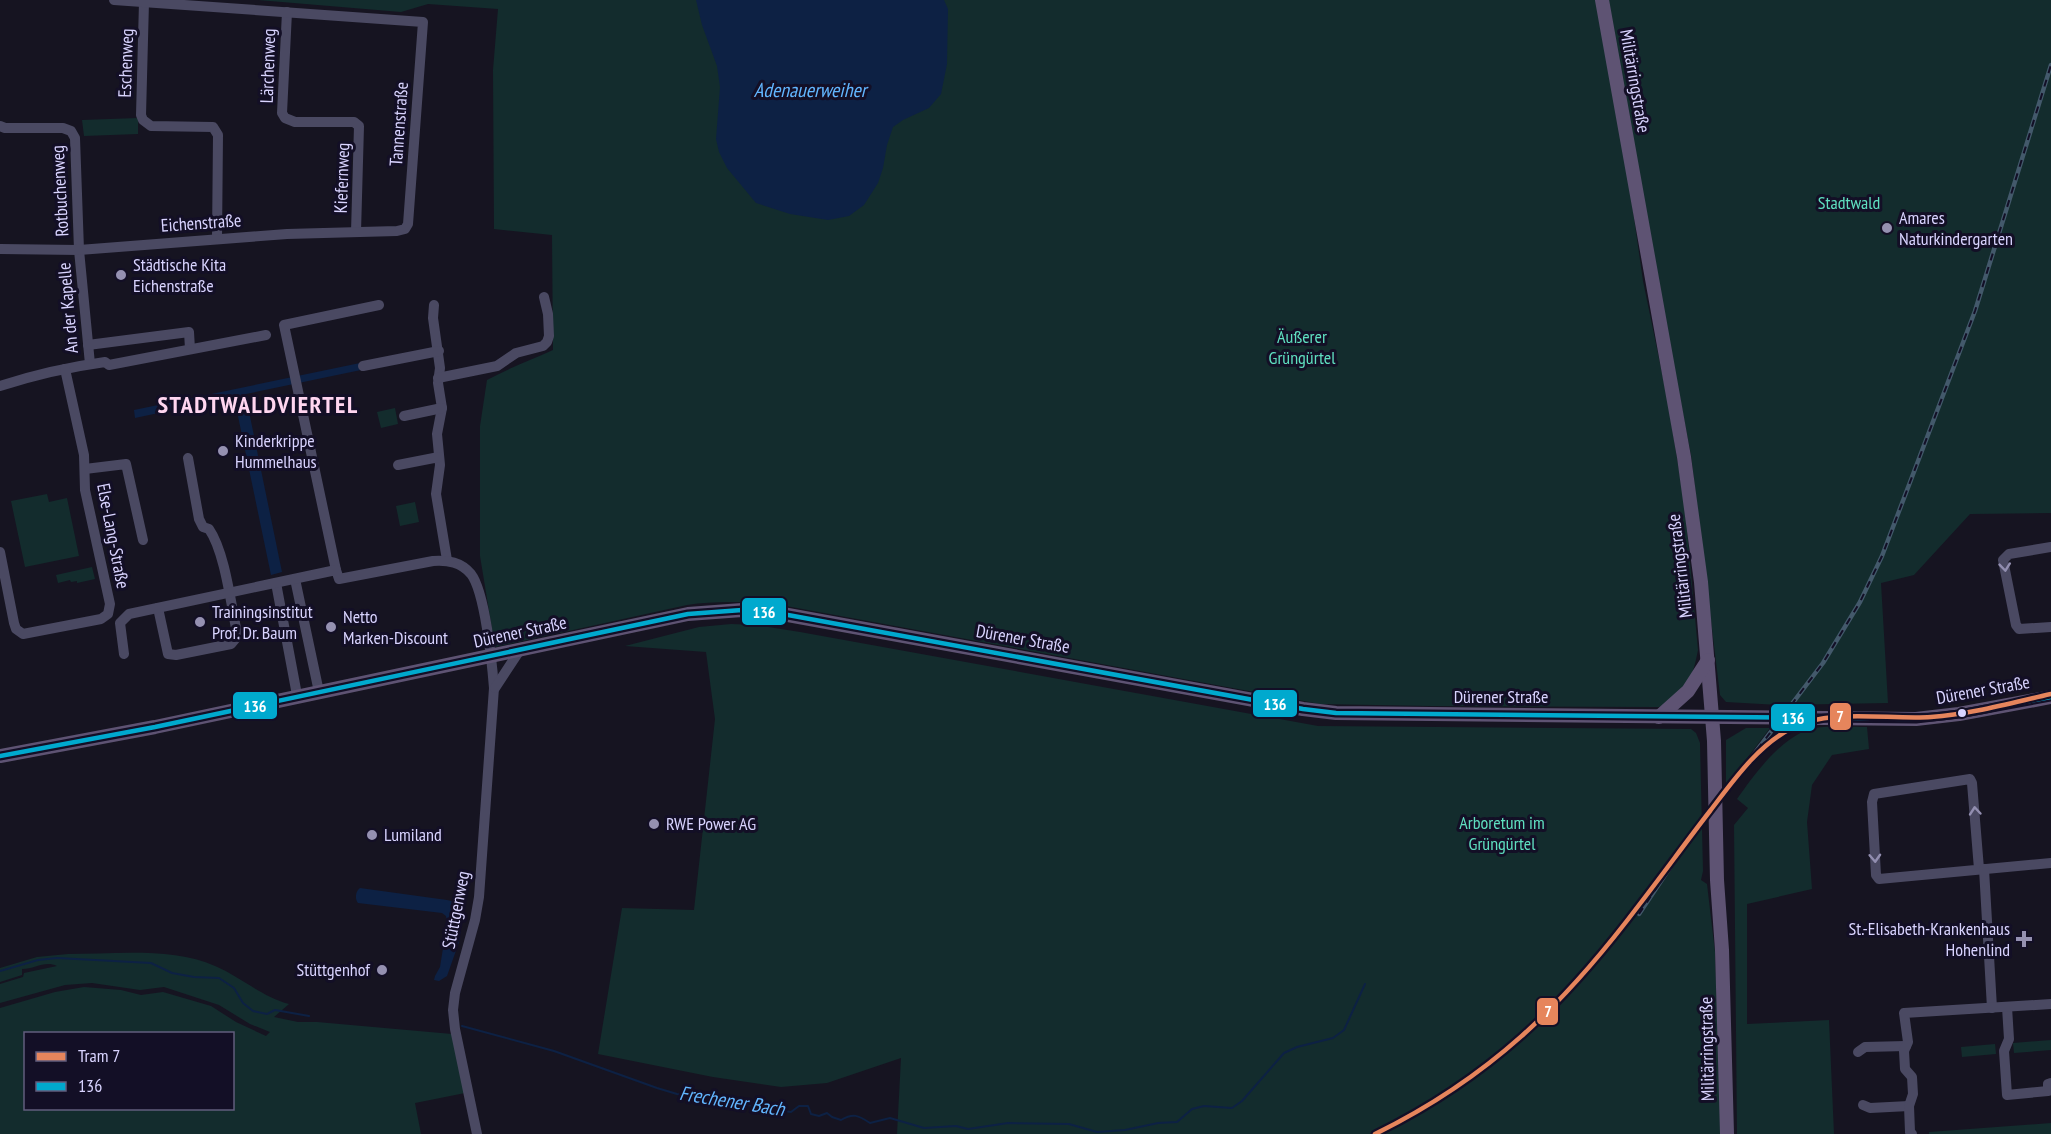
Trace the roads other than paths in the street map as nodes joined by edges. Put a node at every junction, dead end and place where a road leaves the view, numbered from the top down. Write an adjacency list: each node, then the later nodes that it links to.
1 (114, 0): 3 (street)
2 (1602, 0): 45 (main road, Militärringstraße)
3 (144, 2): 4 (street); 9 (street, Eschenweg)
4 (287, 12): 6 (street, Lärchenweg); 7 (street, Tannenstraße)
5 (0, 126): 11 (street, Rotbuchenweg)
6 (359, 126): 8 (street, Kiefernweg)
7 (405, 229): 8 (street, Eichenstraße)
8 (356, 232): 9 (street, Eichenstraße)
9 (217, 239): 11 (street, Eichenstraße)
10 (0, 249): 11 (street, Eichenstraße)
11 (79, 250): 16 (street, An der Kapelle)
12 (544, 297): 22 (street)
13 (379, 305): 34 (street)
14 (434, 306): 18 (street)
15 (266, 335): 17 (street)
16 (88, 345): 17 (street); 19 (street, An der Kapelle)
17 (190, 349): 19 (street)
18 (439, 351): 20 (street); 22 (street)
19 (90, 364): 21 (street)
20 (363, 366)
21 (65, 369): 23 (street); 29 (street, Else-Lang-Straße)
22 (438, 378): 24 (street)
23 (0, 386)
24 (442, 408): 25 (street); 26 (street)
25 (404, 416)
26 (439, 457): 28 (street); 33 (street)
27 (188, 458): 37 (street)
28 (398, 465)
29 (85, 469): 30 (street, Else-Lang-Straße); 32 (street, Else-Lang-Straße)
30 (143, 540)
31 (2051, 547): 39 (street, one-way to 39)
32 (0, 552)
33 (447, 560): 34 (street); 43 (street, Stüttgenweg)
34 (336, 570): 35 (street)
35 (295, 579): 36 (street); 42 (street)
36 (276, 583): 37 (street); 44 (street)
37 (229, 593): 38 (street); 38 (street)
38 (158, 608): 41 (street)
39 (2051, 627)
40 (520, 650): 43 (main road, Dürener Straße); 46 (street); 50 (main road, Dürener Straße)
41 (124, 654)
42 (311, 654): 44 (street); 47 (street)
43 (492, 656): 46 (street, Stüttgenweg); 47 (main road, Dürener Straße)
44 (290, 657): 48 (street)
45 (1708, 660): 50 (main road); 51 (main road, Militärringstraße)
46 (494, 688): 63 (street, Stüttgenweg)
47 (319, 692): 48 (main road, Dürener Straße)
48 (297, 695): 52 (main road, Dürener Straße)
49 (2051, 697): 51 (main road, Dürener Straße)
50 (1659, 717): 51 (main road, Dürener Straße)
51 (1713, 718): 64 (main road, Militärringstraße)
52 (0, 756)
53 (2051, 863): 54 (street)
54 (1982, 869): 54 (street, one-way to 54); 57 (street)
55 (2051, 1004): 56 (street)
56 (2007, 1007): 57 (street); 60 (street)
57 (1992, 1008): 58 (street)
58 (1906, 1046): 59 (street); 62 (street)
59 (1858, 1052)
60 (2051, 1083)
61 (1863, 1105): 62 (street)
62 (1909, 1106): 65 (street)
63 (477, 1134)
64 (1727, 1134)
65 (1912, 1134)

